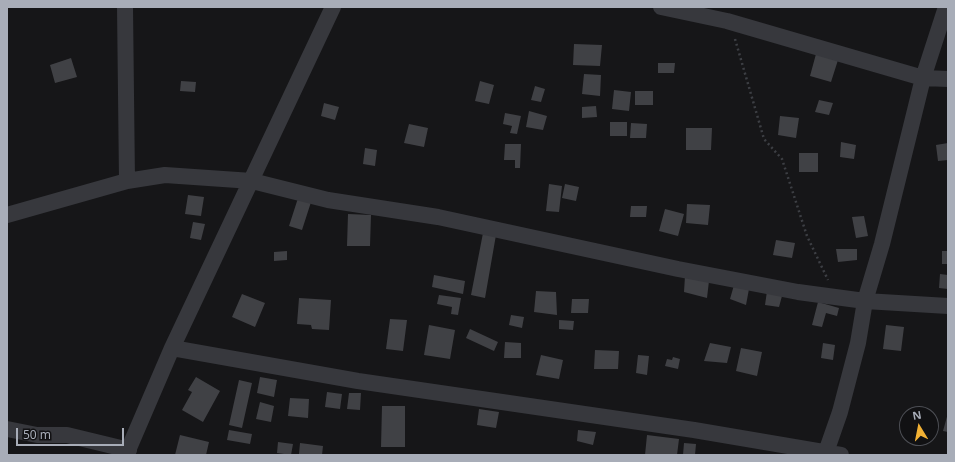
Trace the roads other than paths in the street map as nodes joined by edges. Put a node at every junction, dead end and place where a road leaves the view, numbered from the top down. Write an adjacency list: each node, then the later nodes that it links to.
1 (125, 7): 8 (street)
2 (333, 7): 9 (street)
3 (661, 7): 5 (street)
4 (946, 7): 6 (street)
5 (728, 14): 6 (street)
6 (923, 78): 7 (street); 11 (street)
7 (948, 79)
8 (126, 181): 9 (street); 10 (street)
9 (252, 181): 11 (street); 13 (street)
10 (7, 215)
11 (865, 301): 12 (street); 16 (street)
12 (948, 306)
13 (172, 348): 15 (street); 16 (street)
14 (7, 429): 15 (street)
15 (128, 453)
16 (830, 455)

